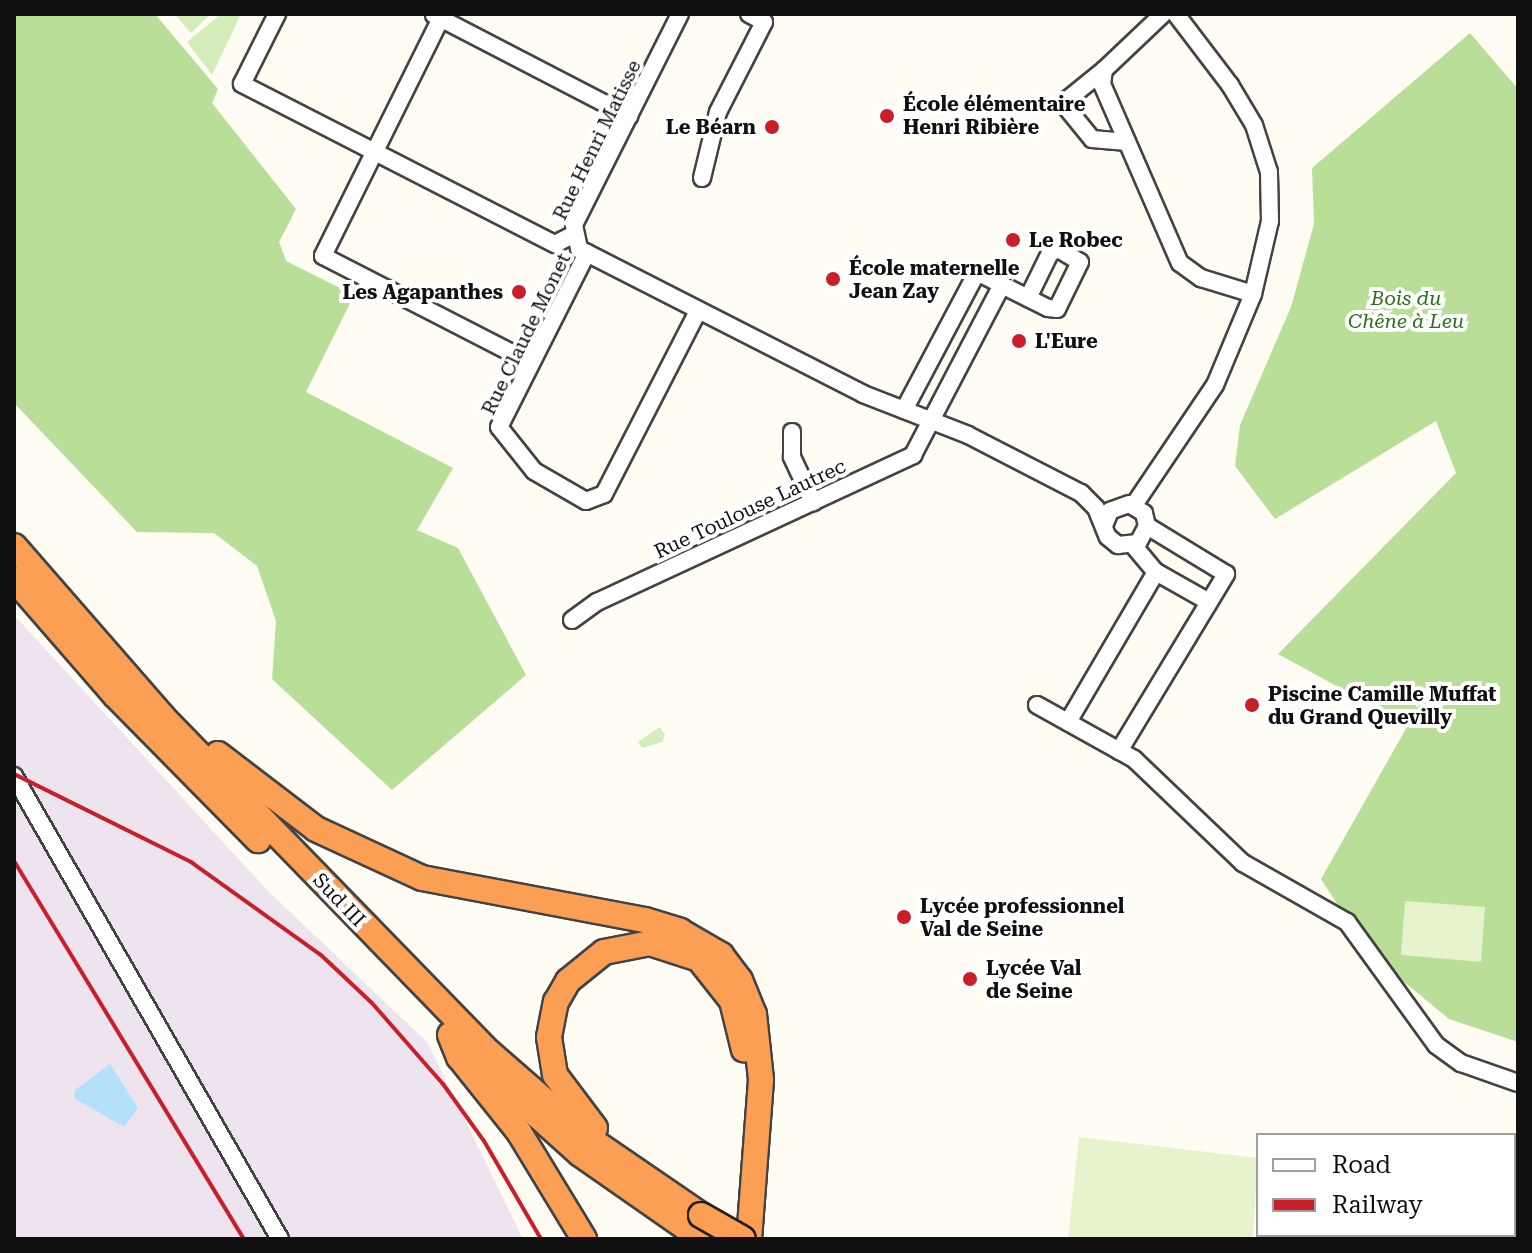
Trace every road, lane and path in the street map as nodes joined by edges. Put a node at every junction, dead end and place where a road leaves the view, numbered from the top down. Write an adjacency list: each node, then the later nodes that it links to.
1 (277, 14): 10 (street)
2 (680, 14): 8 (street, Rue Henri Matisse)
3 (749, 14): 11 (street)
4 (1163, 14): 7 (street)
5 (1176, 14): 15 (street)
6 (439, 15): 8 (street); 10 (street)
7 (1104, 70): 9 (street); 9 (street)
8 (629, 116): 12 (street, Rue Henri Matisse)
9 (1127, 142): 15 (street)
10 (375, 152): 12 (street); 18 (street)
11 (702, 178)
12 (573, 235): 13 (street, Rue Henri Matisse)
13 (587, 253): 17 (street, Rue Henri Matisse); 18 (street, Rue Claude Monet)
14 (1002, 285): 16 (street); 19 (street); 20 (street, Rue Toulouse Lautrec)
15 (1253, 294): 24 (street)
16 (1028, 298)
17 (698, 311): 18 (street, Rue Claude Monet); 19 (street)
18 (531, 363)
19 (904, 410): 20 (street)
20 (930, 420): 22 (street); 23 (street, Rue Toulouse Lautrec)
21 (792, 432): 23 (street)
22 (1081, 493): 24 (street); 25 (street)
23 (813, 502): 32 (street, Rue Toulouse Lautrec)
24 (1126, 505): 25 (street); 26 (street)
25 (1104, 526): 27 (street)
26 (1147, 526): 27 (street); 31 (street)
27 (1133, 545): 29 (street)
28 (14, 546): 34 (highway, Sud III)
29 (1156, 572): 31 (street); 35 (street)
30 (14, 579): 38 (highway, Sud III)
31 (1209, 602): 36 (street)
32 (572, 620)
33 (1037, 705): 35 (street)
34 (163, 717): 40 (highway, Sud III); 45 (highway)
35 (1068, 722): 36 (street)
36 (1119, 751): 39 (street)
37 (14, 776): 42 (street)
38 (450, 1035): 41 (highway, Sud III); 43 (highway)
39 (1518, 1083)
40 (638, 1172): 41 (highway, Sud III); 44 (highway)
41 (700, 1230): 45 (highway, bridge)
42 (280, 1239)
43 (584, 1239)
44 (732, 1239)
45 (746, 1239)

